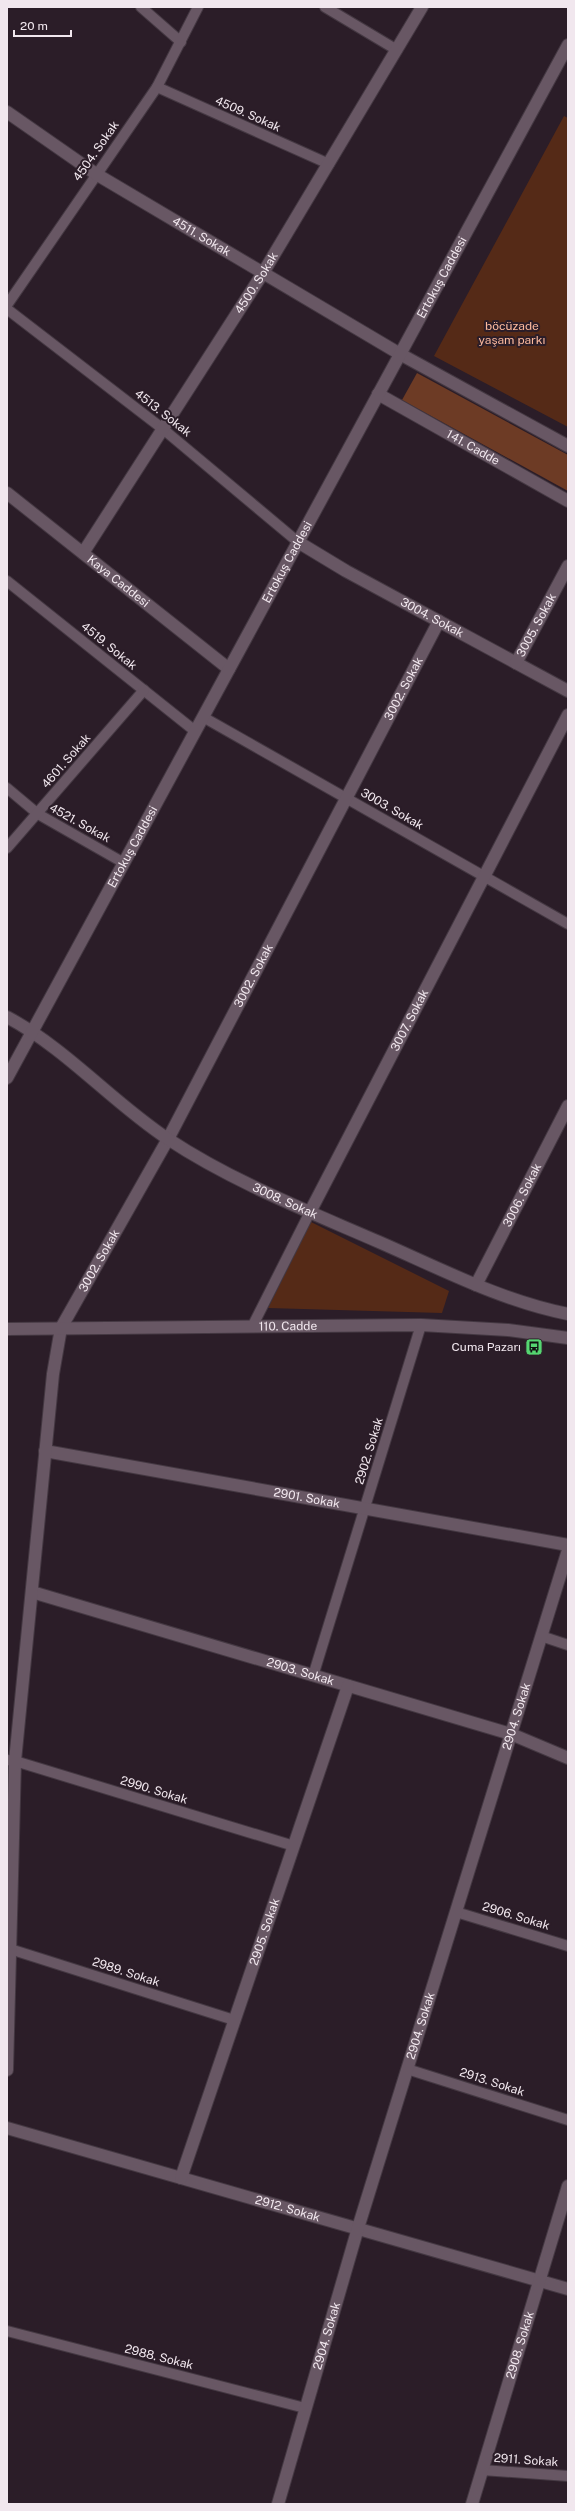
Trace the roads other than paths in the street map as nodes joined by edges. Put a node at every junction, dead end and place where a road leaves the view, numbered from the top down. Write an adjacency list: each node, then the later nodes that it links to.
1 (141, 7): 5 (lane)
2 (198, 7): 5 (lane, 4504. Sokak)
3 (325, 7): 7 (lane)
4 (422, 7): 7 (street, 4500. Sokak)
5 (182, 42): 8 (lane, 4504. Sokak)
6 (568, 45): 15 (street, Ertokuş Caddesi)
7 (397, 50): 10 (street, 4500. Sokak)
8 (157, 87): 10 (lane, 4509. Sokak); 11 (lane, 4504. Sokak)
9 (7, 112): 11 (street, 4511. Sokak)
10 (329, 164): 12 (street, 4500. Sokak)
11 (96, 174): 12 (street, 4511. Sokak); 13 (lane, 4504. Sokak)
12 (264, 273): 15 (street, 4511. Sokak); 17 (street, 4500. Sokak)
13 (7, 305)
14 (7, 309): 17 (lane, 4513. Sokak)
15 (400, 354): 16 (street, Ertokuş Caddesi); 18 (street)
16 (378, 394): 20 (street, 141. Cadde); 21 (street, Ertokuş Caddesi)
17 (163, 429): 21 (lane, 4513. Sokak); 22 (street, 4500. Sokak)
18 (568, 446)
19 (7, 494): 22 (street, Kaya Caddesi)
20 (568, 501)
21 (298, 542): 25 (street, 3004. Sokak); 27 (street, Ertokuş Caddesi)
22 (83, 553): 27 (street, Kaya Caddesi)
23 (568, 566): 26 (street, 3005. Sokak)
24 (7, 581): 28 (lane, 4519. Sokak)
25 (439, 621): 26 (street, 3004. Sokak); 34 (street, 3002. Sokak)
26 (516, 662): 29 (street, 3004. Sokak)
27 (229, 669): 31 (street, Ertokuş Caddesi)
28 (144, 690): 32 (lane, 4519. Sokak); 35 (lane, 4601. Sokak)
29 (568, 691)
30 (568, 715): 38 (street, 3007. Sokak)
31 (203, 717): 32 (street, Ertokuş Caddesi); 34 (lane, 3003. Sokak)
32 (195, 732): 37 (street, Ertokuş Caddesi)
33 (7, 788): 35 (lane, 4521. Sokak)
34 (346, 798): 38 (lane, 3003. Sokak); 44 (street, 3002. Sokak)
35 (38, 814): 36 (lane, 4601. Sokak); 37 (lane, 4521. Sokak)
36 (7, 848)
37 (124, 863): 41 (street, Ertokuş Caddesi)
38 (484, 877): 39 (lane, 3003. Sokak); 45 (street, 3007. Sokak)
39 (568, 924)
40 (7, 1017): 41 (street, 3008. Sokak)
41 (33, 1031): 42 (street, Ertokuş Caddesi); 44 (street, 3008. Sokak)
42 (7, 1078)
43 (568, 1106): 46 (street, 3006. Sokak)
44 (168, 1139): 45 (street, 3008. Sokak); 50 (street, 3002. Sokak)
45 (310, 1212): 46 (street, 3008. Sokak); 49 (lane, 3007. Sokak)
46 (476, 1285): 47 (street, 3008. Sokak)
47 (568, 1314)
48 (421, 1326): 49 (street, 110. Cadde); 52 (street, 110. Cadde); 54 (lane, 2902. Sokak)
49 (252, 1327): 50 (street, 110. Cadde)
50 (61, 1328): 51 (street, 110. Cadde); 53 (street, 3002. Sokak)
51 (7, 1329)
52 (568, 1338)
53 (45, 1451): 54 (street, 2901. Sokak); 57 (street, 3002. Sokak)
54 (365, 1509): 55 (street, 2901. Sokak); 60 (lane, 2902. Sokak)
55 (568, 1546)
56 (568, 1550): 58 (street, 2904. Sokak)
57 (32, 1592): 60 (street, 2903. Sokak); 64 (street, 3002. Sokak)
58 (541, 1636): 59 (lane); 62 (street, 2904. Sokak)
59 (568, 1645)
60 (313, 1676): 61 (street, 2903. Sokak)
61 (348, 1686): 62 (street, 2903. Sokak); 65 (street, 2905. Sokak)
62 (511, 1734): 63 (street, 2903. Sokak); 66 (street, 2904. Sokak)
63 (568, 1758)
64 (11, 1760): 65 (lane, 2990. Sokak); 68 (street, 3002. Sokak)
65 (294, 1846): 69 (street, 2905. Sokak)
66 (456, 1912): 67 (lane, 2906. Sokak); 70 (street, 2904. Sokak)
67 (568, 1946)
68 (10, 1949): 69 (lane, 2989. Sokak); 71 (street, 3002. Sokak)
69 (234, 2020): 74 (street, 2905. Sokak)
70 (407, 2069): 72 (lane, 2913. Sokak); 76 (street, 2904. Sokak)
71 (7, 2070)
72 (568, 2120)
73 (7, 2128): 74 (street, 2912. Sokak)
74 (181, 2178): 76 (street, 2912. Sokak)
75 (568, 2186): 77 (street, 2908. Sokak)
76 (358, 2228): 77 (street, 2912. Sokak); 80 (street, 2904. Sokak)
77 (539, 2280): 78 (street, 2912. Sokak); 81 (street, 2908. Sokak)
78 (568, 2289)
79 (7, 2331): 80 (lane, 2988. Sokak)
80 (305, 2408): 83 (street, 2904. Sokak)
81 (482, 2470): 82 (lane, 2911. Sokak); 84 (street, 2908. Sokak)
82 (568, 2476)
83 (278, 2504)
84 (472, 2504)

